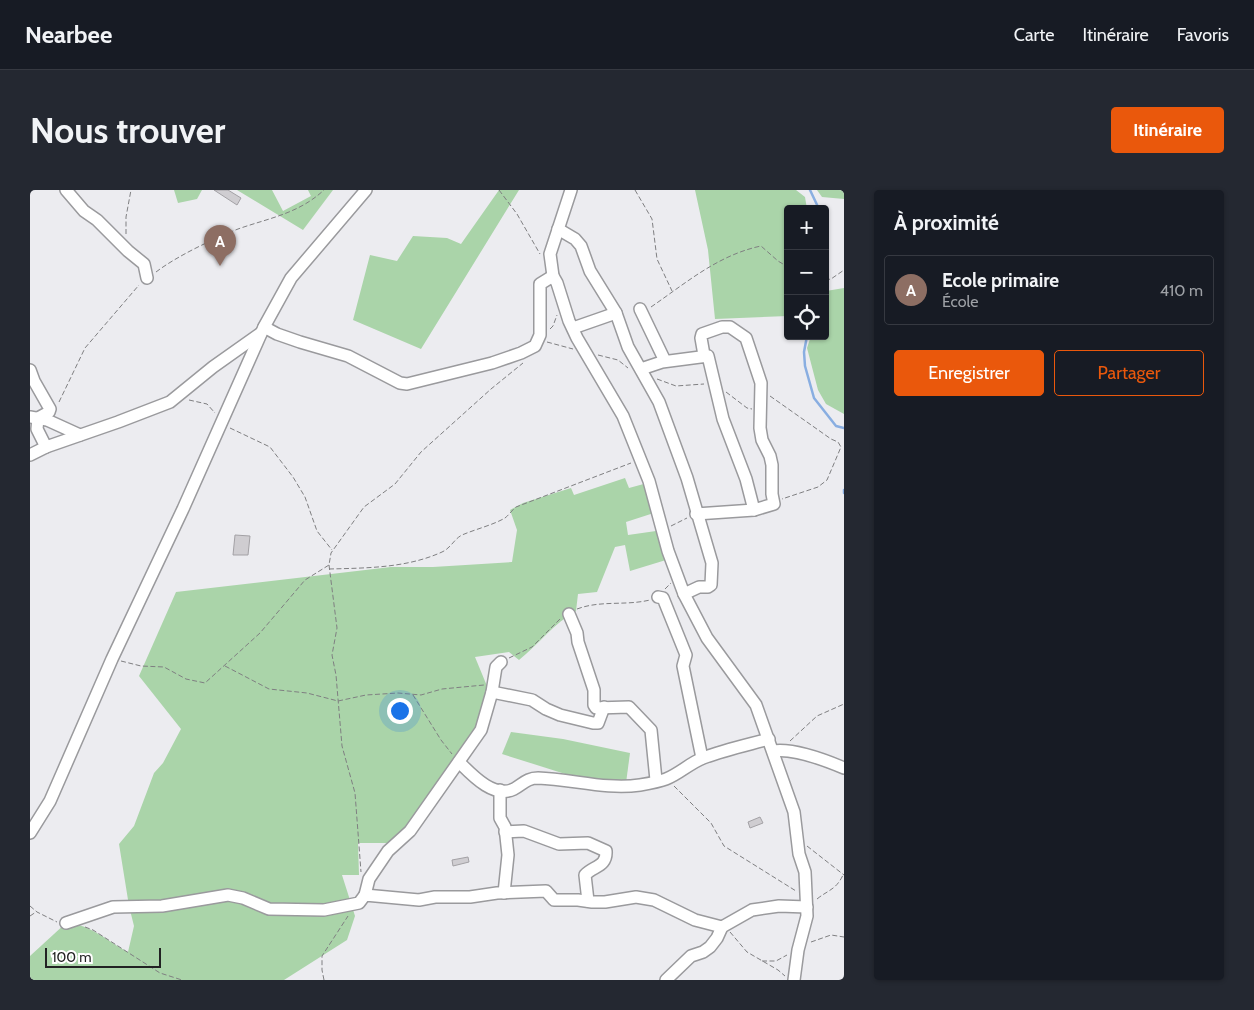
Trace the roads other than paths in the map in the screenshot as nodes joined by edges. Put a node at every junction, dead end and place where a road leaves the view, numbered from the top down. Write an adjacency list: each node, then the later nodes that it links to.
1 (66, 190): 6 (street)
2 (366, 190): 10 (street)
3 (571, 190): 4 (street)
4 (558, 229): 5 (street); 8 (street)
5 (553, 276): 9 (street); 10 (street)
6 (147, 278)
7 (640, 309): 12 (street)
8 (616, 313): 9 (street); 13 (street)
9 (572, 328): 21 (street)
10 (263, 330): 16 (street); 35 (street)
11 (704, 355): 12 (street); 19 (street); 19 (street)
12 (666, 361): 13 (street)
13 (641, 369): 20 (street)
14 (30, 370): 15 (street)
15 (34, 418): 16 (street); 17 (street)
16 (80, 435): 17 (street)
17 (46, 447): 18 (street)
18 (30, 455)
19 (754, 510): 20 (street)
20 (696, 514): 21 (street)
21 (684, 594): 27 (street)
22 (658, 597): 29 (street)
23 (569, 614): 26 (street)
24 (501, 662): 25 (street)
25 (492, 688): 26 (street); 30 (street)
26 (604, 707): 32 (street)
27 (769, 739): 28 (street); 29 (street)
28 (778, 751): 31 (street); 39 (street)
29 (702, 758): 32 (street)
30 (459, 762): 33 (street); 37 (street)
31 (844, 768)
32 (661, 780): 33 (street)
33 (500, 790): 34 (street)
34 (505, 832): 36 (street); 38 (street)
35 (30, 833)
36 (504, 893): 37 (street); 38 (street)
37 (365, 895): 40 (street)
38 (588, 901): 41 (street)
39 (807, 903): 41 (street); 43 (street)
40 (66, 923)
41 (722, 927): 42 (street)
42 (666, 980)
43 (794, 980)

